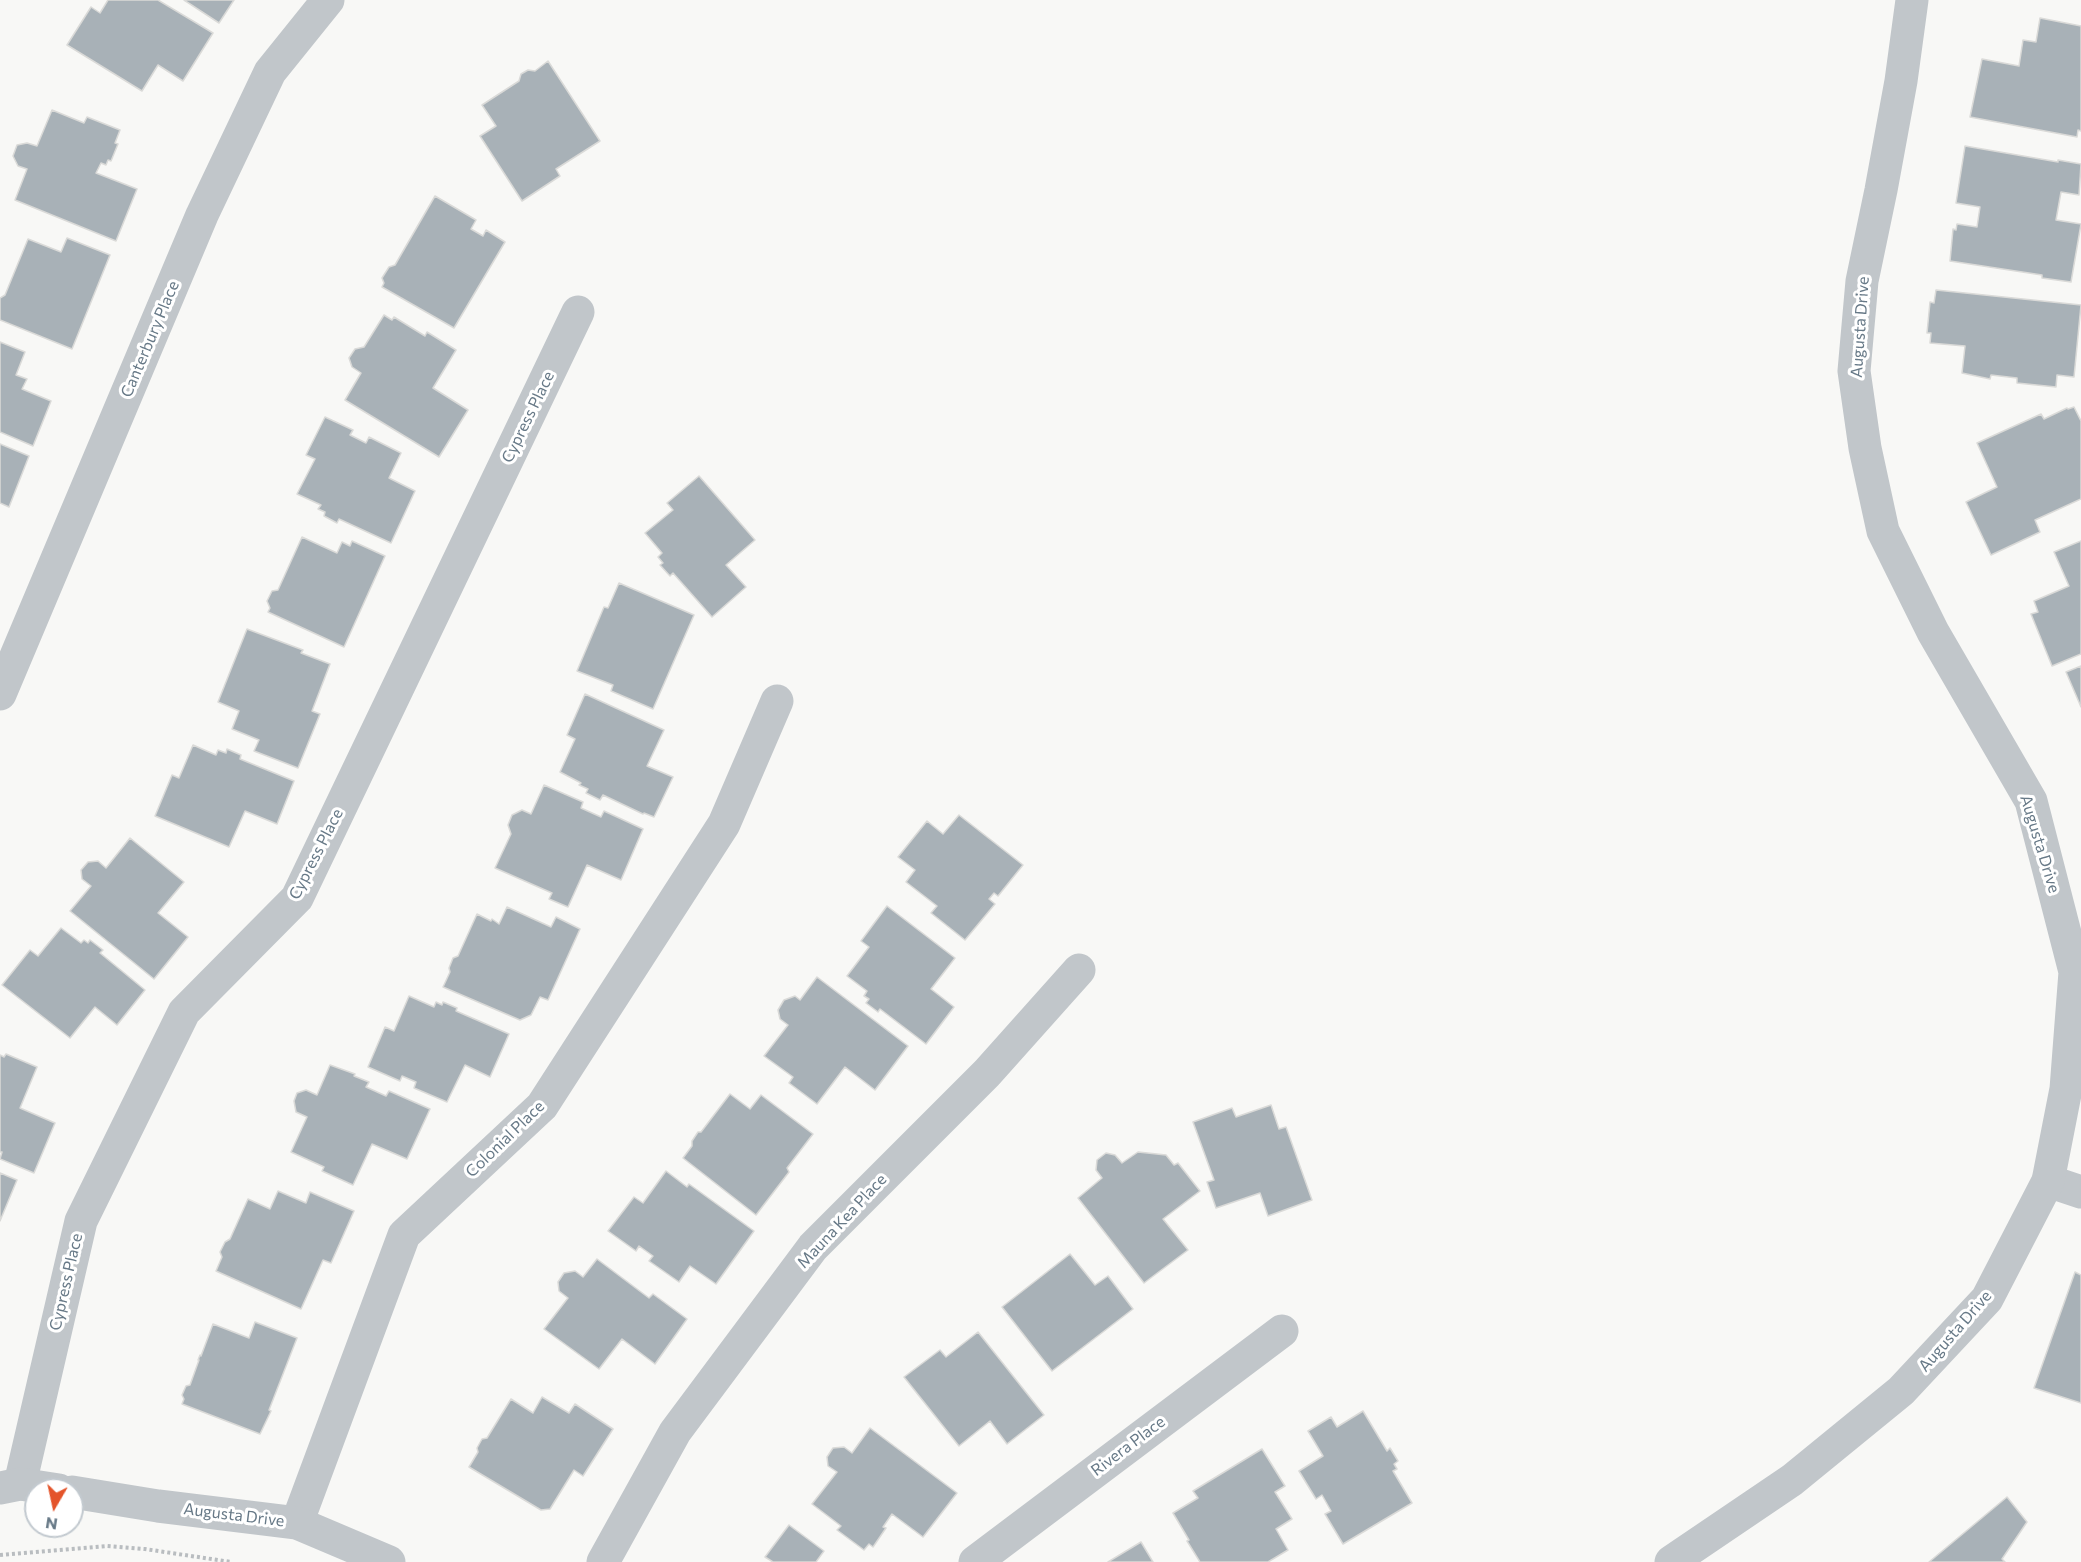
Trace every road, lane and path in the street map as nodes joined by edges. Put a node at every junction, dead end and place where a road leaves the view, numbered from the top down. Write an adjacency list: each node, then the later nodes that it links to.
1 (328, 0): 4 (street, Canterbury Place)
2 (1912, 0): 7 (street, Augusta Drive)
3 (578, 312): 10 (street, Cypress Place)
4 (0, 694)
5 (777, 701): 12 (street, Colonial Place)
6 (1079, 969): 16 (street, Mauna Kea Place)
7 (2048, 1182): 8 (street); 18 (street, Augusta Drive)
8 (2081, 1192)
9 (1282, 1331): 17 (street, Rivera Place)
10 (10, 1486)
11 (84, 1494): 12 (street, Augusta Drive)
12 (297, 1523): 15 (street, Augusta Drive)
13 (0, 1555): 14 (path)
14 (231, 1562)
15 (389, 1562)
16 (603, 1562)
17 (975, 1562)
18 (1671, 1562)

